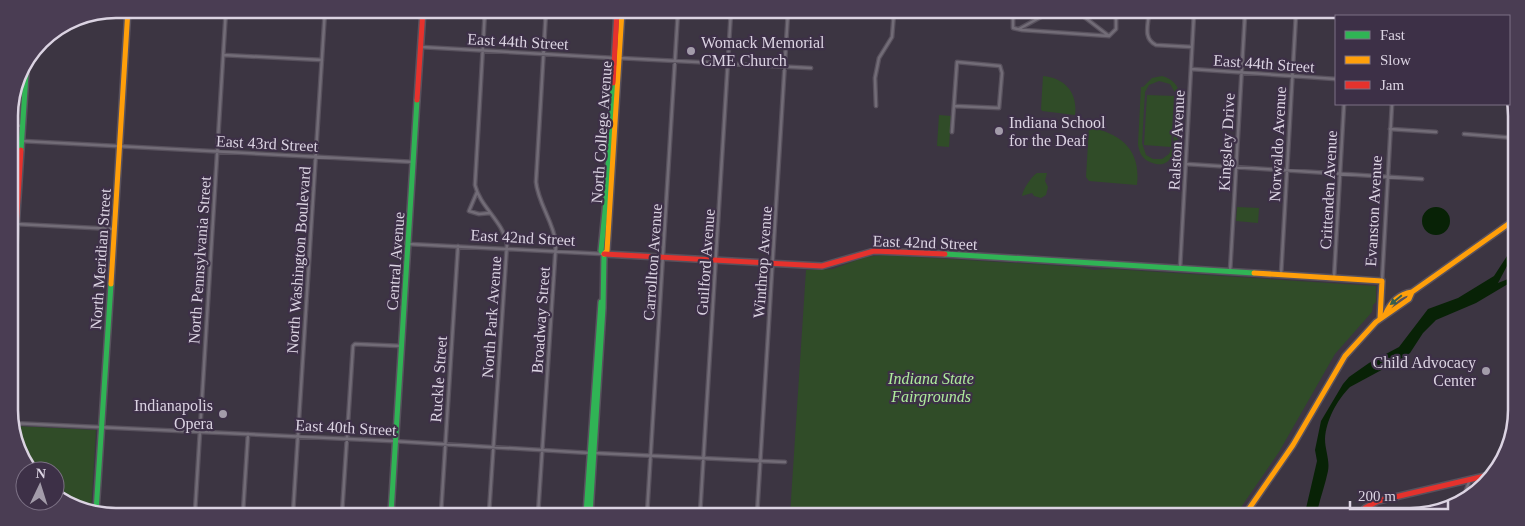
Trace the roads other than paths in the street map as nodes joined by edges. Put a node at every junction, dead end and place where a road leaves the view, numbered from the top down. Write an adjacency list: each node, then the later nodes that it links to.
1 (127, 18): 51 (main road, North Meridian Street)
2 (225, 18): 27 (street, North Pennsylvania Street)
3 (325, 18): 29 (street, North Washington Boulevard)
4 (423, 18): 23 (main road, Central Avenue)
5 (484, 18): 25 (street)
6 (546, 18): 26 (street, Broadway Street)
7 (617, 18): 28 (main road, North College Avenue)
8 (621, 18): 28 (main road, North College Avenue)
9 (678, 18): 30 (street, Carrollton Avenue)
10 (731, 18): 31 (street, Guilford Avenue)
11 (788, 18): 32 (street, Winthrop Avenue)
12 (894, 18): 41 (street)
13 (1013, 18): 21 (street)
14 (1039, 18): 21 (street)
15 (1086, 18): 22 (street)
16 (1116, 18): 22 (street)
17 (1149, 18): 24 (street, East 44th Street)
18 (1194, 18): 24 (street, Ralston Avenue)
19 (1245, 18): 35 (street, Kingsley Drive)
20 (1296, 18): 37 (street, Norwaldo Avenue)
21 (1018, 29): 22 (street)
22 (1109, 36)
23 (421, 47): 25 (street, East 44th Street); 54 (main road, Central Avenue)
24 (1192, 47): 34 (street, Ralston Avenue)
25 (482, 51): 26 (street, East 44th Street); 61 (street)
26 (544, 54): 28 (street, East 44th Street); 70 (street, Broadway Street)
27 (223, 55): 29 (street); 52 (street, North Pennsylvania Street)
28 (616, 58): 30 (street, East 44th Street); 71 (main road, North College Avenue)
29 (322, 60): 53 (street, North Washington Boulevard)
30 (675, 61): 31 (street, East 44th Street); 72 (street, Carrollton Avenue)
31 (728, 64): 32 (street, East 44th Street); 73 (street, Guilford Avenue)
32 (785, 67): 33 (street, East 44th Street); 74 (street, Winthrop Avenue)
33 (811, 68)
34 (1191, 70): 35 (street, East 44th Street); 55 (street, Ralston Avenue)
35 (1241, 73): 37 (street, East 44th Street); 56 (street, Kingsley Drive)
36 (26, 76): 44 (main road)
37 (1292, 76): 38 (street, East 44th Street); 57 (street, Norwaldo Avenue)
38 (1335, 79)
39 (1344, 105): 58 (street, Crittenden Avenue)
40 (1392, 105): 45 (street, Evanston Avenue)
41 (876, 106)
42 (954, 106): 42 (street); 46 (street)
43 (18, 126): 44 (street)
44 (23, 126): 50 (main road)
45 (1390, 130): 47 (street); 59 (street, Evanston Avenue)
46 (952, 132)
47 (1436, 132)
48 (1464, 134): 49 (street)
49 (1508, 137)
50 (22, 141): 51 (street, East 43rd Street); 62 (main road)
51 (120, 146): 52 (street, East 43rd Street); 66 (main road, North Meridian Street)
52 (218, 151): 53 (street, East 43rd Street); 84 (street, North Pennsylvania Street)
53 (316, 157): 54 (street, East 43rd Street); 86 (street, North Washington Boulevard)
54 (414, 162): 67 (main road, Central Avenue)
55 (1186, 164): 56 (street); 75 (street, Ralston Avenue)
56 (1236, 167): 57 (street); 76 (street, Kingsley Drive)
57 (1287, 170): 58 (street); 77 (street, Norwaldo Avenue)
58 (1340, 174): 59 (street); 78 (street, Crittenden Avenue)
59 (1388, 177): 60 (street); 79 (street, Evanston Avenue)
60 (1422, 179)
61 (477, 192): 63 (street, North Park Avenue); 63 (street)
62 (18, 196)
63 (491, 212): 69 (street, North Park Avenue)
64 (18, 224): 66 (street)
65 (1508, 224): 80 (main road)
66 (114, 229): 83 (main road, North Meridian Street)
67 (408, 244): 68 (street, East 42nd Street); 81 (main road, Central Avenue)
68 (458, 246): 69 (street, East 42nd Street); 89 (street, Ruckle Street)
69 (507, 249): 70 (street, East 42nd Street); 90 (street, North Park Avenue)
70 (555, 252): 71 (street, East 42nd Street); 91 (street, Broadway Street)
71 (604, 254): 72 (main road, East 42nd Street); 92 (main road, North College Avenue)
72 (664, 258): 73 (main road, East 42nd Street); 93 (street, Carrollton Avenue)
73 (716, 260): 74 (main road, East 42nd Street); 94 (street, Guilford Avenue)
74 (773, 263): 75 (main road, East 42nd Street); 95 (street, Winthrop Avenue)
75 (1180, 268): 76 (main road, East 42nd Street)
76 (1230, 272): 77 (main road, East 42nd Street)
77 (1281, 275): 78 (main road, East 42nd Street)
78 (1334, 278): 79 (main road, East 42nd Street)
79 (1382, 281): 80 (main road, Evanston Avenue)
80 (1380, 319): 115 (main road)
81 (402, 346): 87 (street); 88 (main road, Central Avenue)
82 (19, 423): 83 (street, East 40th Street)
83 (102, 428): 84 (street, East 40th Street); 101 (main road, North Meridian Street)
84 (200, 432): 85 (street, East 40th Street); 102 (street, North Pennsylvania Street)
85 (248, 434): 86 (street, East 40th Street); 103 (street)
86 (298, 436): 87 (street, East 40th Street); 104 (street, North Washington Boulevard)
87 (347, 439): 88 (street, East 40th Street); 105 (street)
88 (396, 441): 89 (street, East 40th Street); 106 (main road, Central Avenue)
89 (445, 444): 90 (street, East 40th Street); 107 (street, Ruckle Street)
90 (494, 447): 91 (street, East 40th Street); 108 (street, North Park Avenue)
91 (543, 450): 92 (street, East 40th Street); 109 (street, Broadway Street)
92 (592, 453): 93 (street, East 40th Street); 110 (main road, North College Avenue); 111 (main road, North College Avenue)
93 (651, 455): 94 (street, East 40th Street); 112 (street, Carrollton Avenue)
94 (703, 458): 95 (street, East 40th Street); 113 (street, Guilford Avenue)
95 (760, 461): 96 (street, East 40th Street); 114 (street, Winthrop Avenue)
96 (785, 462)
97 (1481, 477): 98 (main road)
98 (1470, 479): 99 (street); 100 (main road)
99 (1467, 489)
100 (1367, 506): 116 (street)
101 (96, 507)
102 (195, 508)
103 (243, 508)
104 (293, 508)
105 (342, 508)
106 (391, 508)
107 (441, 508)
108 (490, 508)
109 (538, 508)
110 (587, 508)
111 (590, 508)
112 (647, 508)
113 (700, 508)
114 (757, 508)
115 (1249, 508)
116 (1369, 508)

